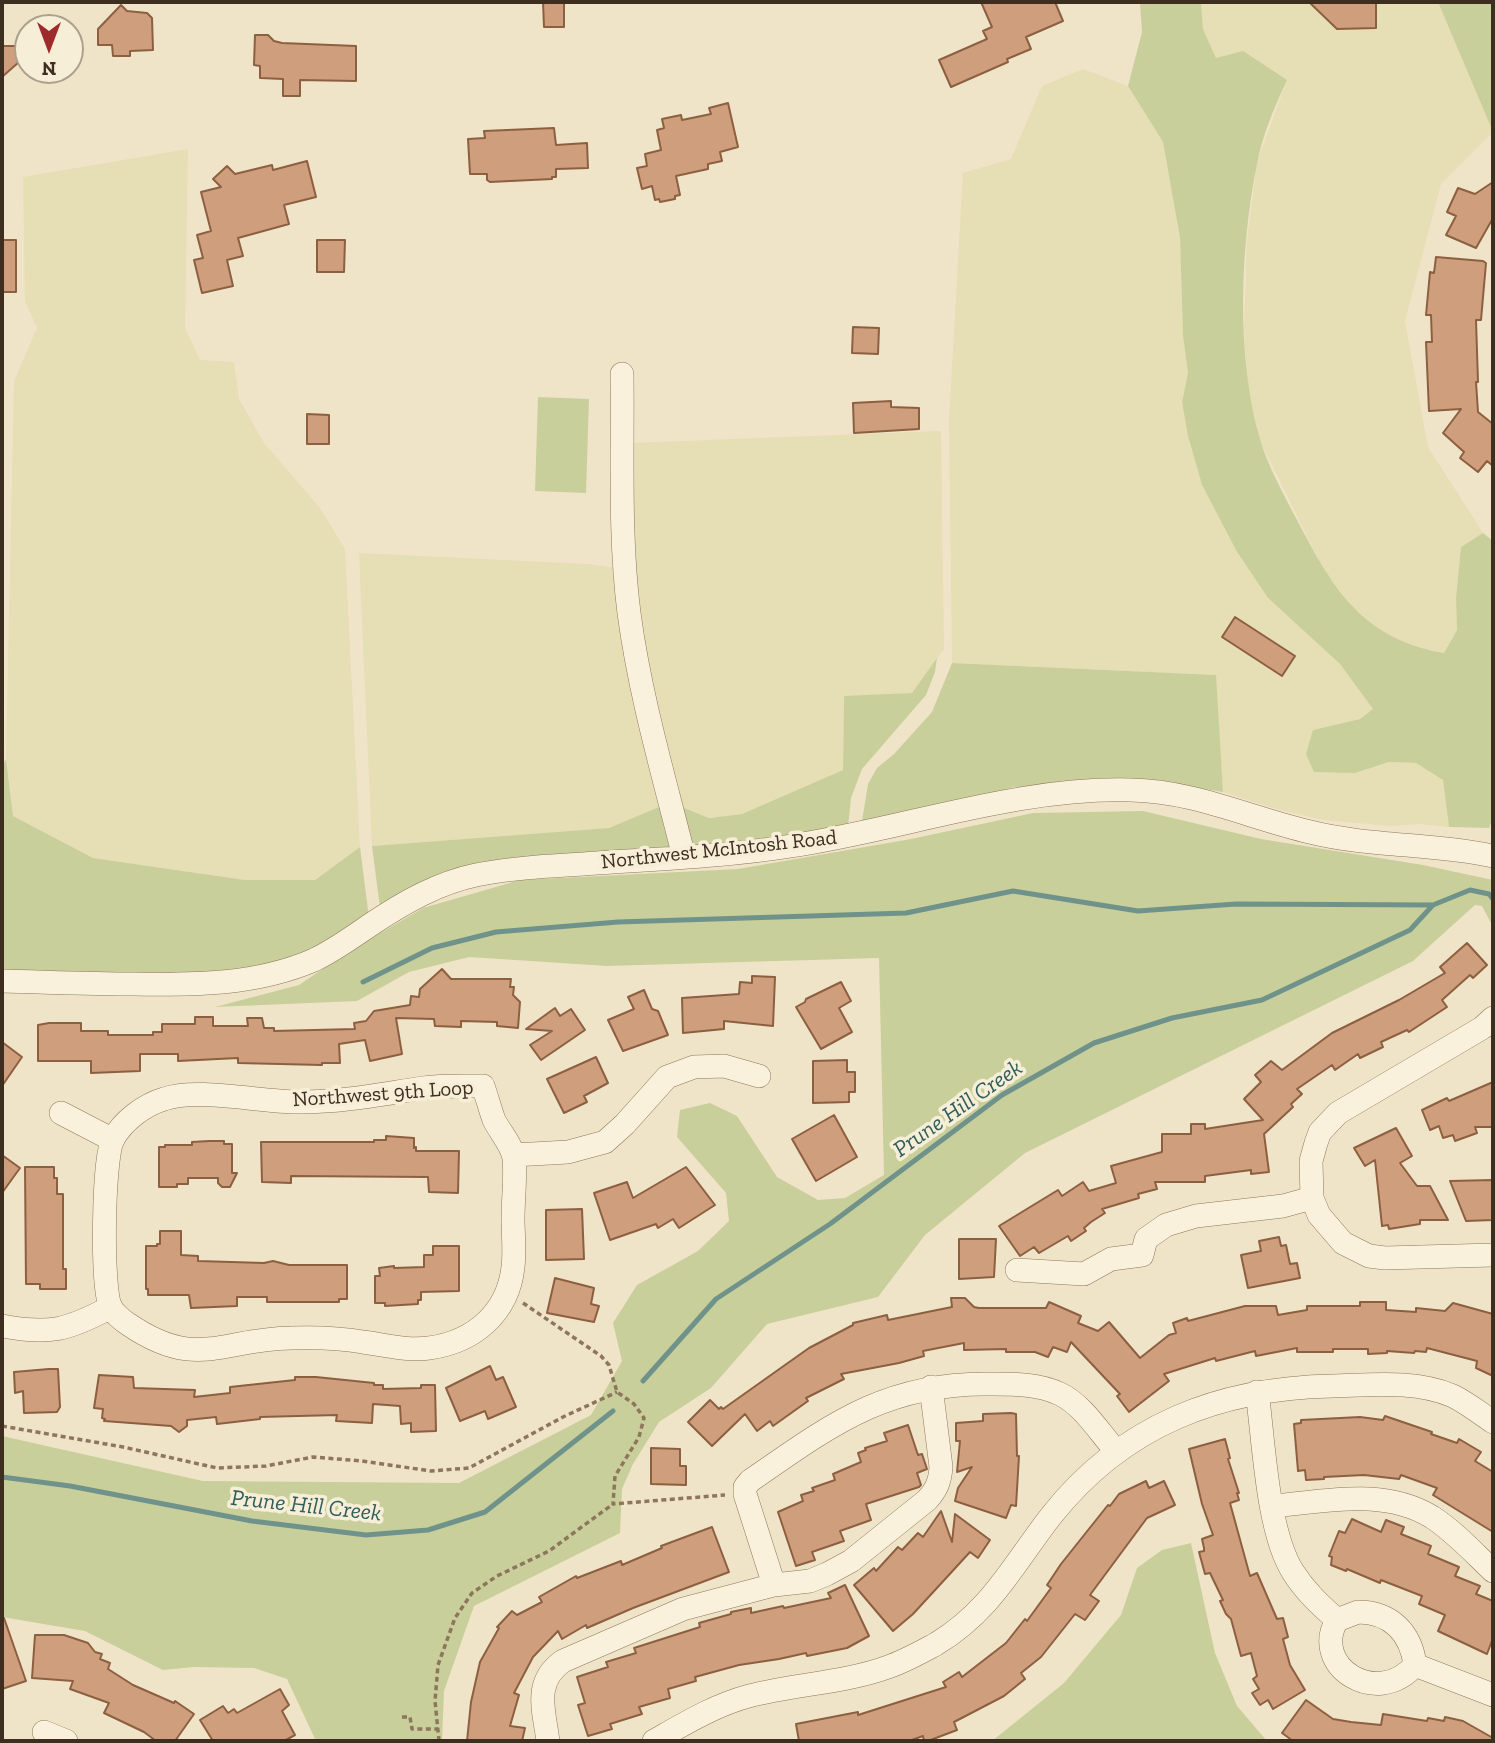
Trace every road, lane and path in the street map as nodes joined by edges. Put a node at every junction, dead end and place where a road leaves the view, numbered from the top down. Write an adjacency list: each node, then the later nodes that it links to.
1 (622, 374): 3 (street)
2 (1493, 856): 3 (street, Northwest McIntosh Road)
3 (684, 857): 4 (street, Northwest McIntosh Road)
4 (2, 981)
5 (1493, 1018): 10 (street)
6 (759, 1076): 9 (street)
7 (61, 1113): 8 (street)
8 (113, 1140): 9 (street, Northwest 9th Loop); 14 (street, Northwest 9th Loop)
9 (514, 1155): 13 (street, Northwest 9th Loop)
10 (1312, 1198): 11 (street); 12 (street)
11 (1493, 1255)
12 (1017, 1270)
13 (506, 1297): 14 (street, Northwest 9th Loop); 17 (path)
14 (111, 1307): 15 (street)
15 (2, 1326)
16 (931, 1387): 21 (street); 22 (street); 26 (street)
17 (617, 1392): 20 (path); 23 (path)
18 (1257, 1392): 19 (street); 21 (street); 24 (street)
19 (1493, 1422)
20 (2, 1426)
21 (1116, 1451): 34 (street)
22 (745, 1494): 23 (path); 26 (street)
23 (613, 1504): 31 (path)
24 (1272, 1506): 25 (street); 27 (street)
25 (1493, 1571)
26 (774, 1585): 33 (street)
27 (1337, 1620): 28 (street); 28 (street)
28 (1415, 1665): 29 (street)
29 (1493, 1695)
30 (402, 1717): 31 (path)
31 (438, 1730): 32 (path)
32 (439, 1741)
33 (548, 1741)
34 (654, 1741)

